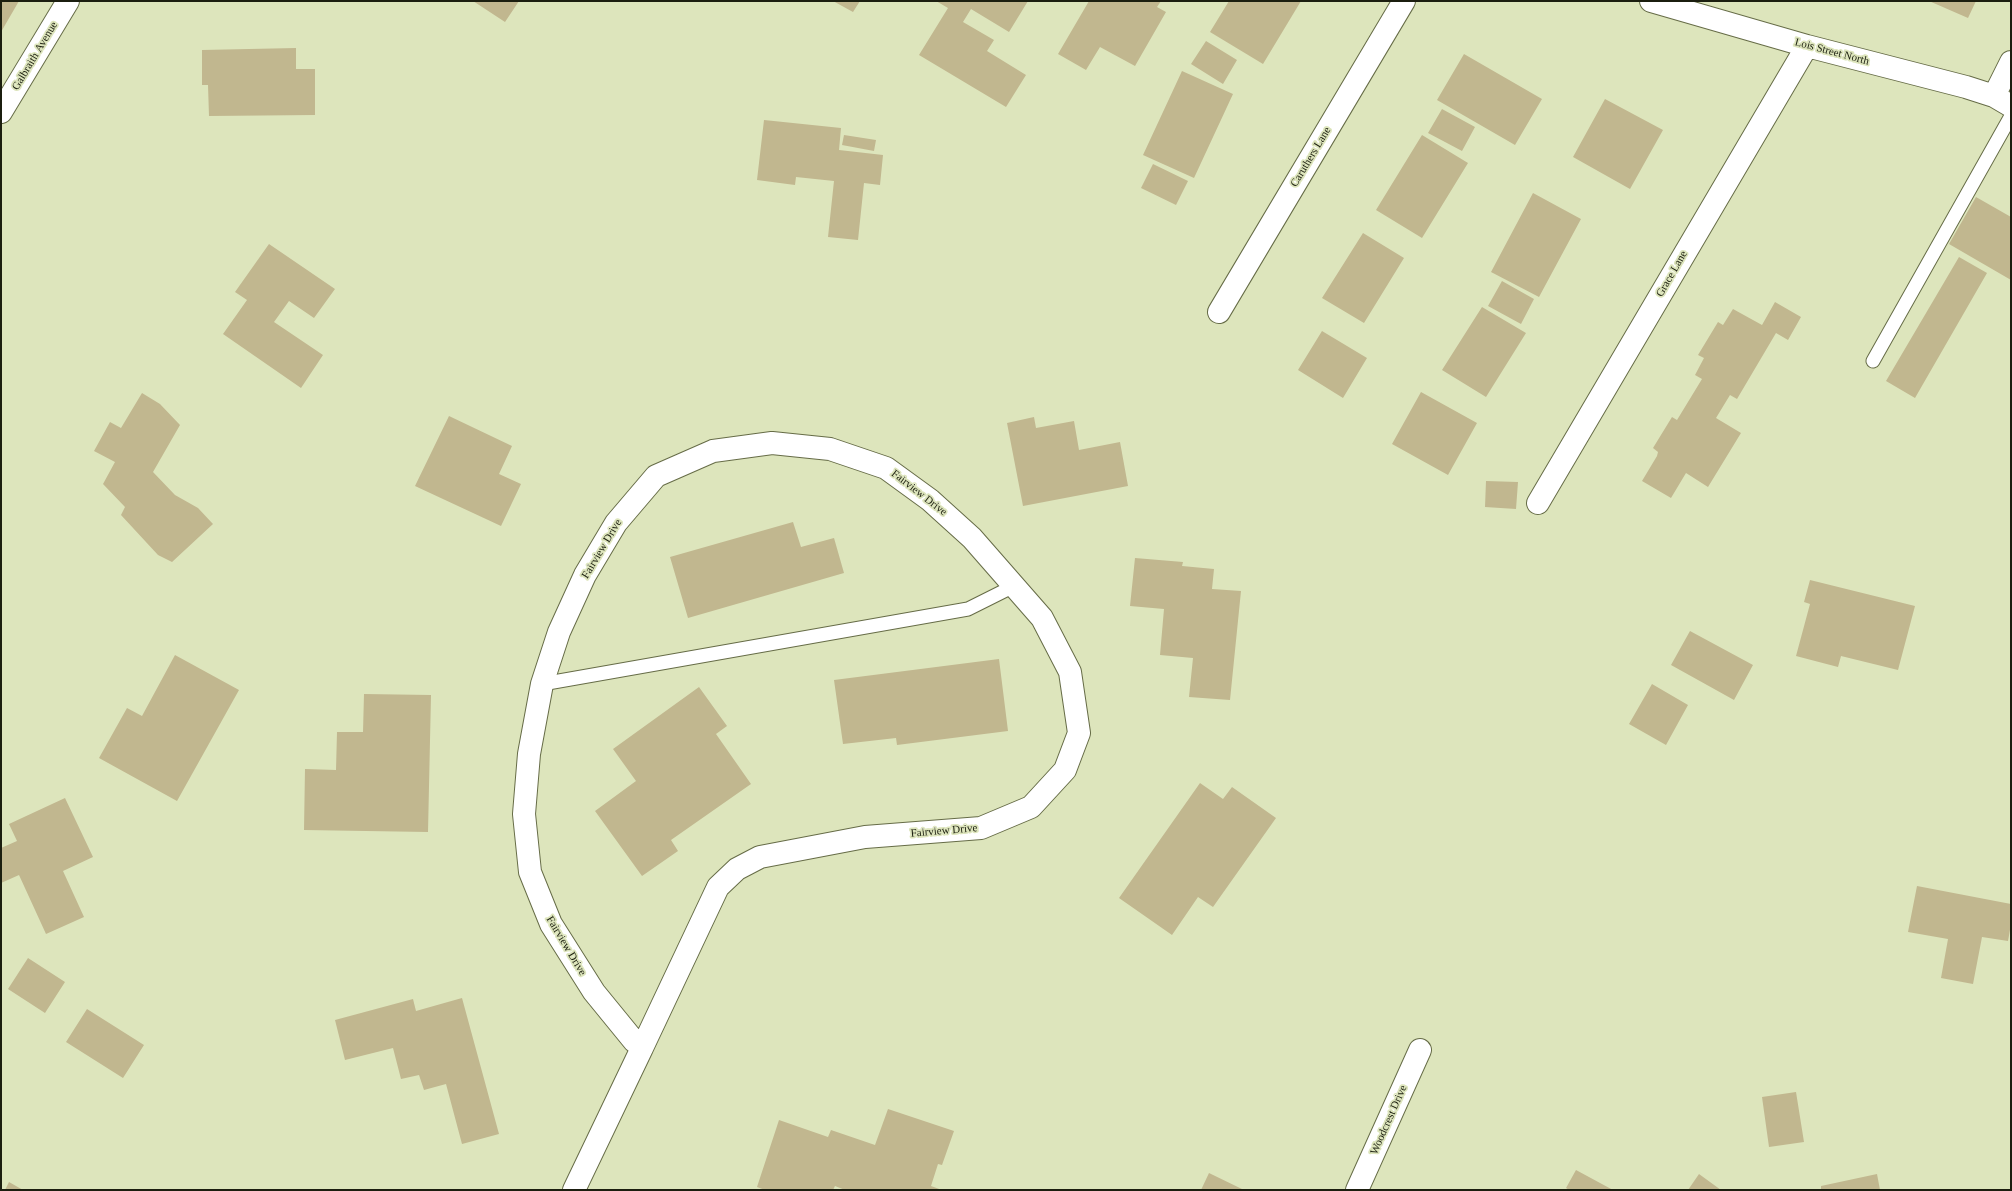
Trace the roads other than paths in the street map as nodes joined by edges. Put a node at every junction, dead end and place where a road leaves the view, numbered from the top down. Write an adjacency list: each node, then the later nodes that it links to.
1 (68, 1): 7 (street, Galbraith Avenue)
2 (1404, 1): 9 (street, Caruthers Lane)
3 (1651, 1): 4 (street, Lois Street North)
4 (1807, 46): 6 (street, Lois Street North); 11 (street, Grace Lane)
5 (2011, 62): 6 (street)
6 (2003, 101)
7 (1, 112)
8 (2011, 116): 10 (lane)
9 (1219, 312)
10 (1873, 361)
11 (1538, 503)
12 (1014, 586): 13 (lane); 13 (street, Fairview Drive); 14 (street, Fairview Drive)
13 (542, 684): 14 (street, Fairview Drive)
14 (642, 1048): 16 (street, Fairview Drive)
15 (1420, 1050): 17 (street, Woodcrest Drive)
16 (574, 1190)
17 (1357, 1190)

